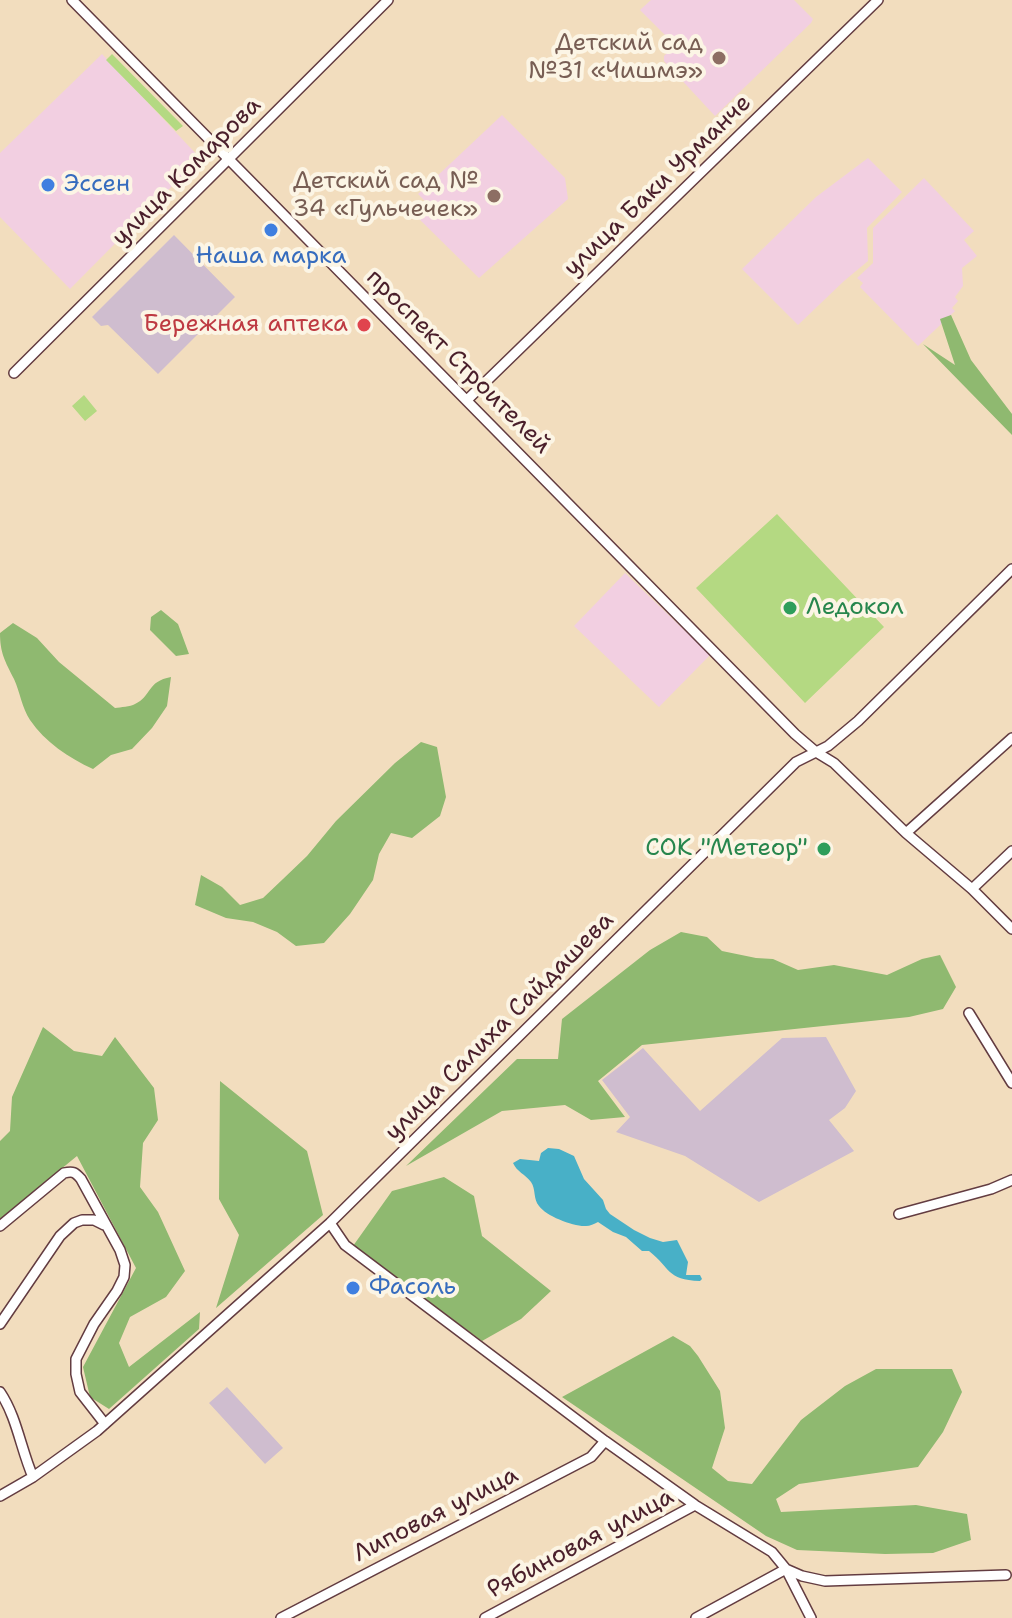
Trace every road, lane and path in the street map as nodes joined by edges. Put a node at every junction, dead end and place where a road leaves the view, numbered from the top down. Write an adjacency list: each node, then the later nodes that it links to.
1 (72, 0): 4 (street, проспект Строителей)
2 (388, 0): 4 (street, улица Комарова)
3 (878, 0): 6 (street, улица Баки Урманче)
4 (228, 159): 5 (street, улица Комарова); 6 (street, проспект Строителей)
5 (14, 373)
6 (467, 400): 9 (street, проспект Строителей)
7 (1012, 569): 9 (street, улица Салиха Сайдашева)
8 (1012, 738): 10 (street)
9 (816, 752): 10 (street, проспект Строителей); 18 (street, улица Салиха Сайдашева)
10 (906, 833): 12 (street, проспект Строителей)
11 (1012, 851): 12 (street)
12 (972, 889): 13 (street, проспект Строителей)
13 (1012, 929)
14 (969, 1013): 15 (street)
15 (1012, 1083)
16 (1012, 1180): 17 (street)
17 (899, 1214)
18 (330, 1223): 23 (street, улица Салиха Сайдашева); 24 (street)
19 (0, 1226): 20 (street)
20 (107, 1227): 21 (street); 23 (street)
21 (0, 1324)
22 (0, 1392): 25 (street)
23 (105, 1424): 25 (street, улица Салиха Сайдашева)
24 (605, 1441): 27 (street); 30 (street, Липовая улица)
25 (33, 1477): 26 (street, улица Салиха Сайдашева)
26 (0, 1496)
27 (695, 1505): 28 (street); 31 (street, Рябиновая улица)
28 (786, 1569): 29 (street); 32 (street); 33 (street)
29 (1006, 1575)
30 (281, 1618)
31 (485, 1618)
32 (696, 1618)
33 (811, 1618)

